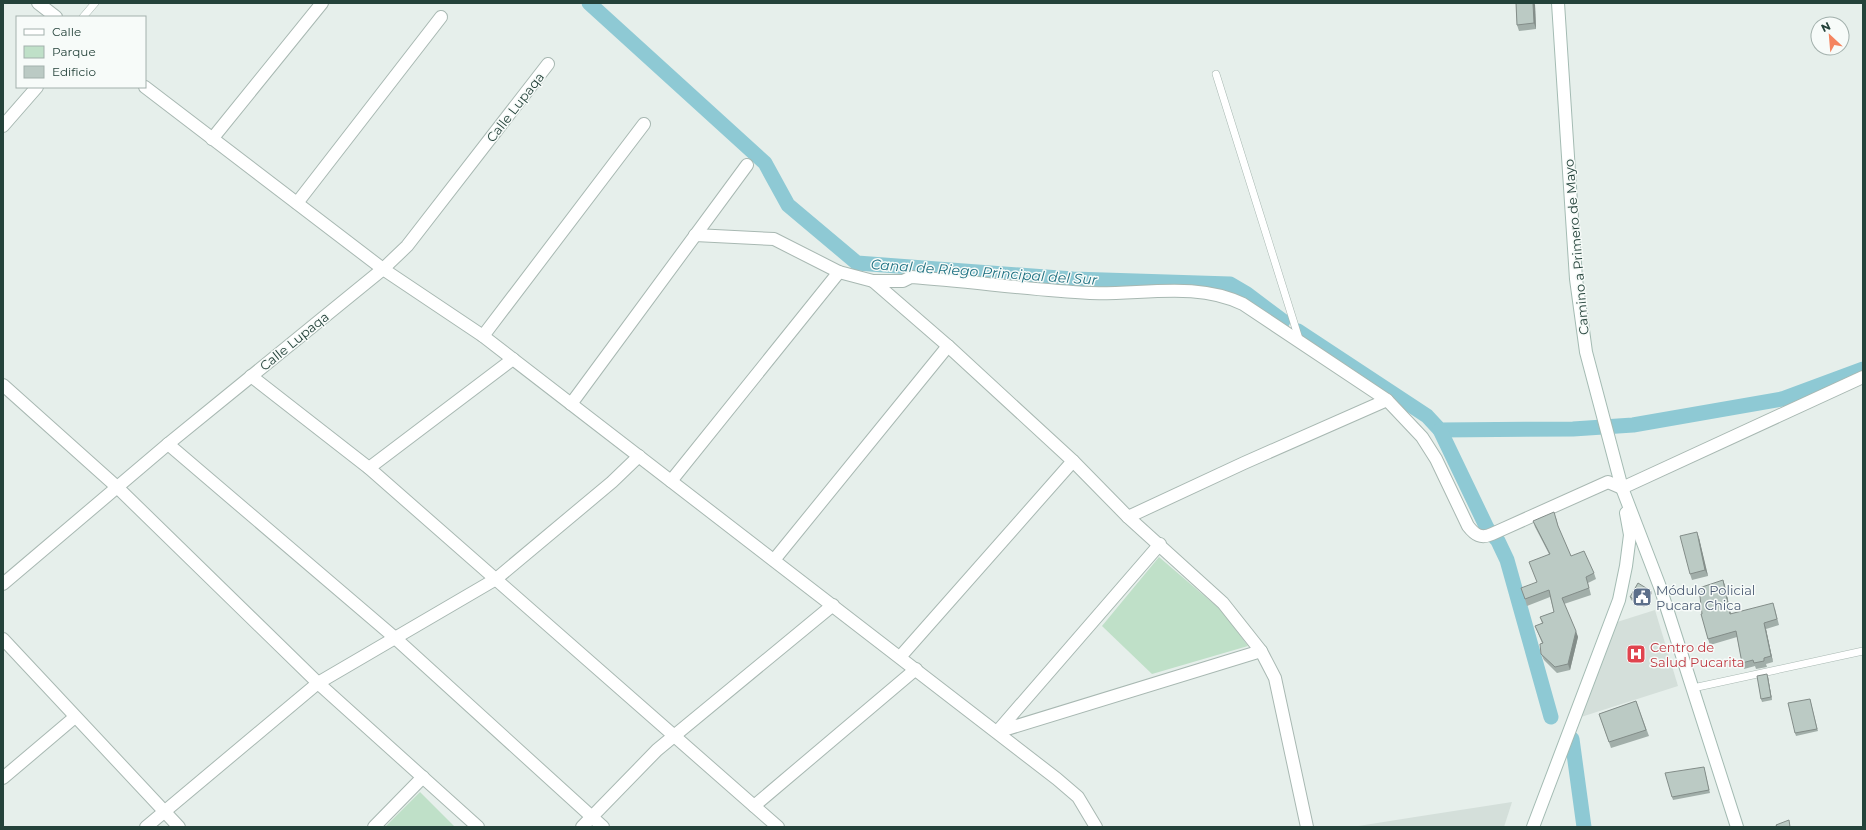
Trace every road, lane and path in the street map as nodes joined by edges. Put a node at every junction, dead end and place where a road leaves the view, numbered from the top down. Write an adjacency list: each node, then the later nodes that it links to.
1 (38, 3): 5 (street)
2 (95, 3): 6 (lane)
3 (322, 3): 14 (street)
4 (1558, 3): 36 (street, Camino a Primero de Mayo)
5 (55, 16)
6 (84, 16)
7 (441, 17): 16 (street)
8 (548, 64): 18 (street, Calle Lupaqa)
9 (1216, 74): 22 (lane)
10 (36, 88): 13 (street)
11 (146, 88): 14 (street)
12 (644, 124): 21 (street)
13 (3, 126)
14 (212, 139): 16 (street)
15 (747, 165): 17 (street)
16 (297, 204): 18 (street)
17 (695, 235): 19 (street); 29 (street)
18 (383, 269): 21 (street); 25 (street, Calle Lupaqa)
19 (839, 272): 20 (street); 34 (street)
20 (873, 281): 22 (street); 23 (street)
21 (483, 336): 24 (street)
22 (1300, 342): 28 (street)
23 (948, 346): 32 (street); 39 (street)
24 (513, 360): 29 (street); 33 (street)
25 (251, 376): 30 (street, Calle Lupaqa); 33 (street)
26 (1863, 377): 36 (street)
27 (3, 386): 35 (street)
28 (1387, 400): 36 (street); 37 (street)
29 (571, 404): 31 (street)
30 (168, 444): 35 (street, Calle Lupaqa); 43 (street)
31 (639, 456): 34 (street); 40 (street)
32 (1073, 461): 37 (street); 47 (street)
33 (369, 468): 40 (street)
34 (671, 481): 39 (street)
35 (117, 487): 41 (street, Calle Lupaqa); 49 (street)
36 (1622, 488): 50 (street, Camino a Primero de Mayo); 68 (street)
37 (1128, 517): 38 (street)
38 (1160, 544): 45 (street); 52 (street)
39 (774, 560): 42 (street)
40 (496, 579): 43 (street); 53 (street)
41 (3, 584)
42 (833, 605): 47 (street); 53 (street)
43 (394, 637): 49 (street); 58 (street)
44 (3, 639): 51 (street)
45 (1261, 651): 52 (street); 67 (street)
46 (1863, 651): 50 (lane)
47 (900, 657): 48 (street)
48 (916, 669): 52 (street); 56 (street)
49 (318, 682): 54 (street); 57 (street)
50 (1694, 688): 69 (street, Camino a Primero de Mayo)
51 (75, 717): 55 (street); 57 (street)
52 (997, 732): 66 (street)
53 (675, 736): 56 (street); 58 (street)
54 (423, 777): 61 (street); 62 (street)
55 (3, 778)
56 (754, 806): 65 (street)
57 (165, 812): 59 (street); 60 (street)
58 (592, 817): 63 (street); 64 (street)
59 (146, 827)
60 (179, 827)
61 (374, 827)
62 (478, 827)
63 (582, 827)
64 (603, 827)
65 (778, 827)
66 (1096, 827)
67 (1307, 827)
68 (1533, 827)
69 (1737, 827)

